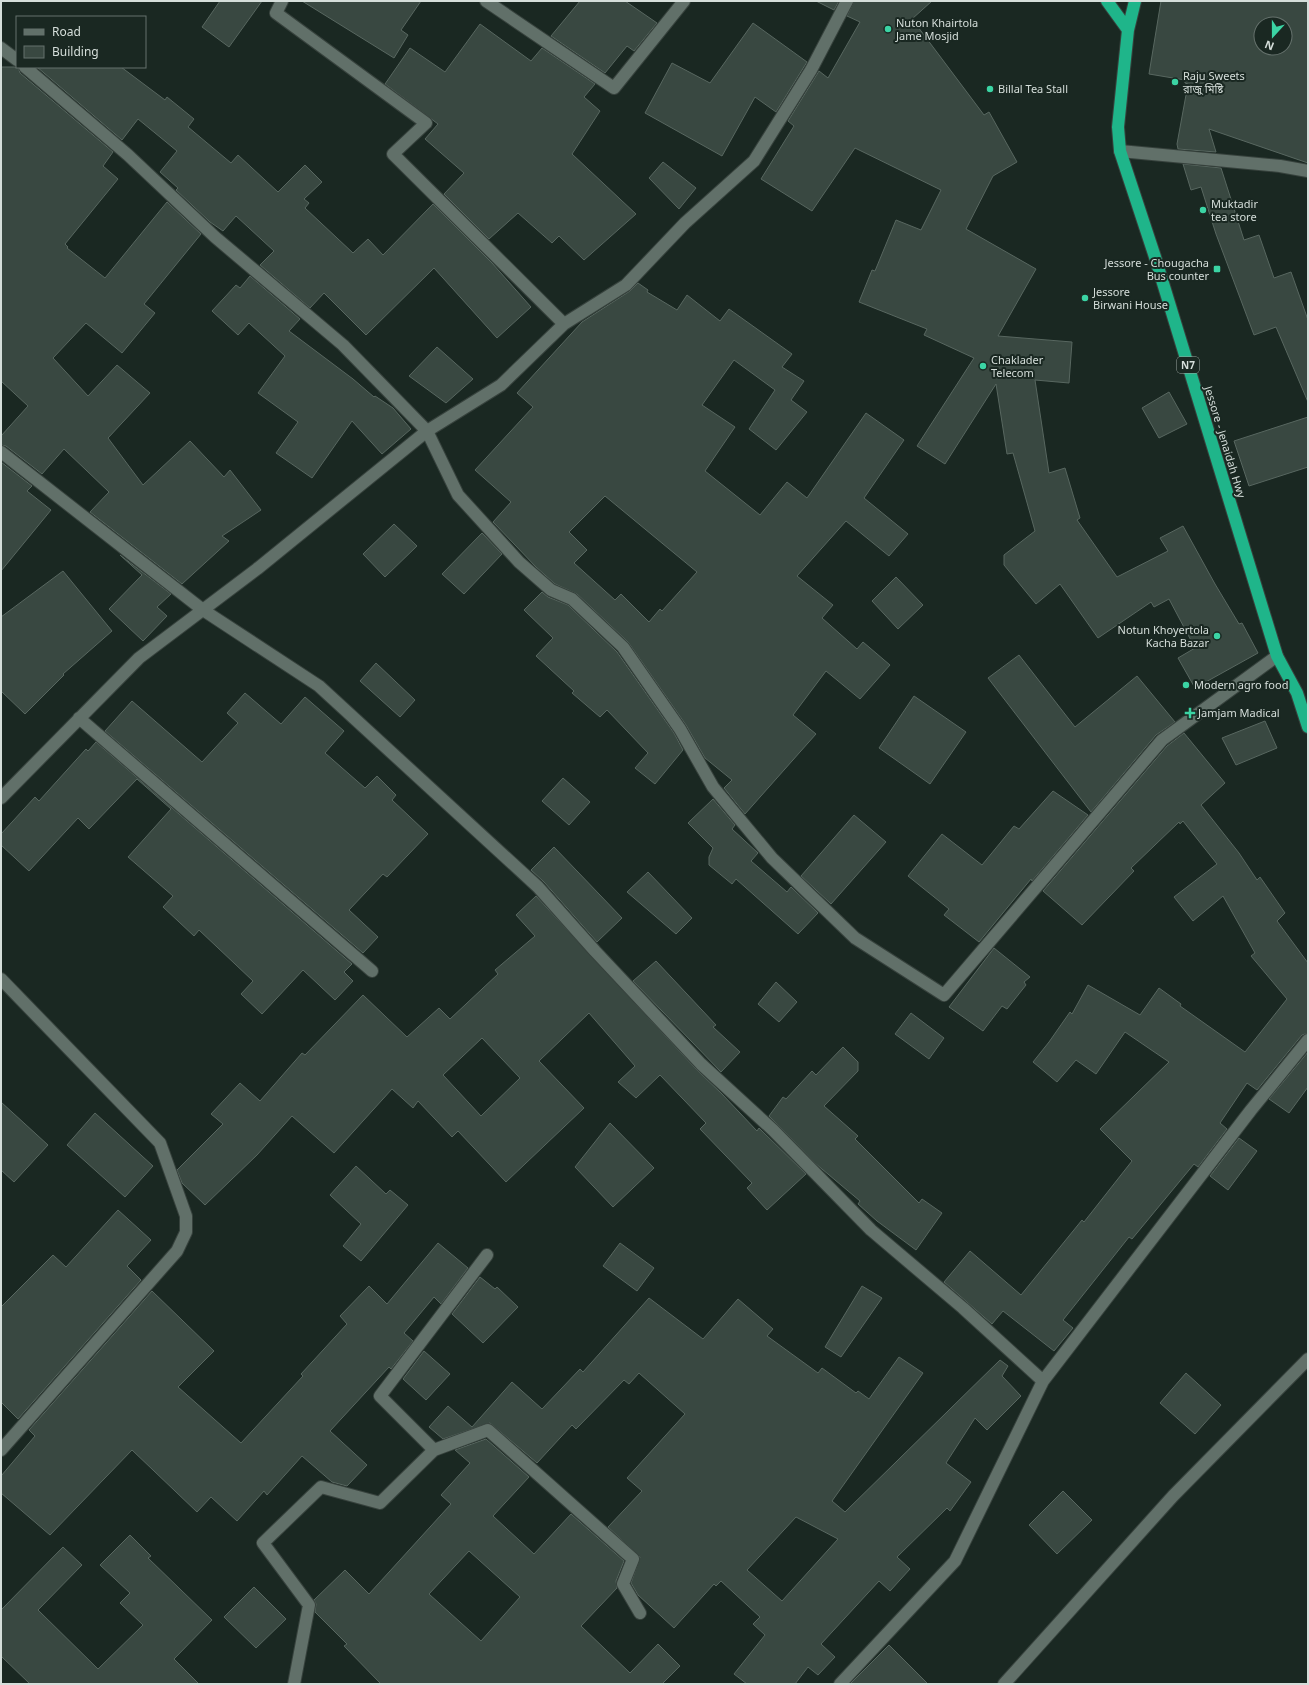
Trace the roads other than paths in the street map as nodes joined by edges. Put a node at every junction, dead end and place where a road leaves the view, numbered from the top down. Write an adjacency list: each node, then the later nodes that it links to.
1 (282, 1): 13 (street)
2 (486, 1): 3 (street)
3 (684, 1)
4 (847, 1): 13 (street)
5 (1107, 1): 7 (highway)
6 (1135, 1): 7 (highway, N7)
7 (1128, 30): 11 (highway, Jessore - Jenaidah Hwy / N7)
8 (1, 48): 9 (street)
9 (16, 59)
10 (26, 68): 14 (street)
11 (1120, 151): 12 (street); 17 (highway, Jessore - Jenaidah Hwy / N7)
12 (1308, 171)
13 (564, 324): 14 (street)
14 (428, 431): 16 (street); 17 (street)
15 (1, 452): 16 (street)
16 (203, 610): 18 (street); 26 (street)
17 (1277, 656): 19 (highway, Jessore - Jenaidah Hwy / N7)
18 (79, 718): 20 (street); 21 (street)
19 (1308, 727)
20 (1, 798)
21 (372, 971)
22 (1, 980): 27 (street)
23 (1308, 1040): 26 (street)
24 (487, 1255): 28 (street)
25 (1308, 1359): 32 (street)
26 (1043, 1381): 31 (street)
27 (1, 1450)
28 (434, 1450): 29 (street); 30 (street)
29 (640, 1613)
30 (294, 1684)
31 (840, 1684)
32 (1004, 1684)

